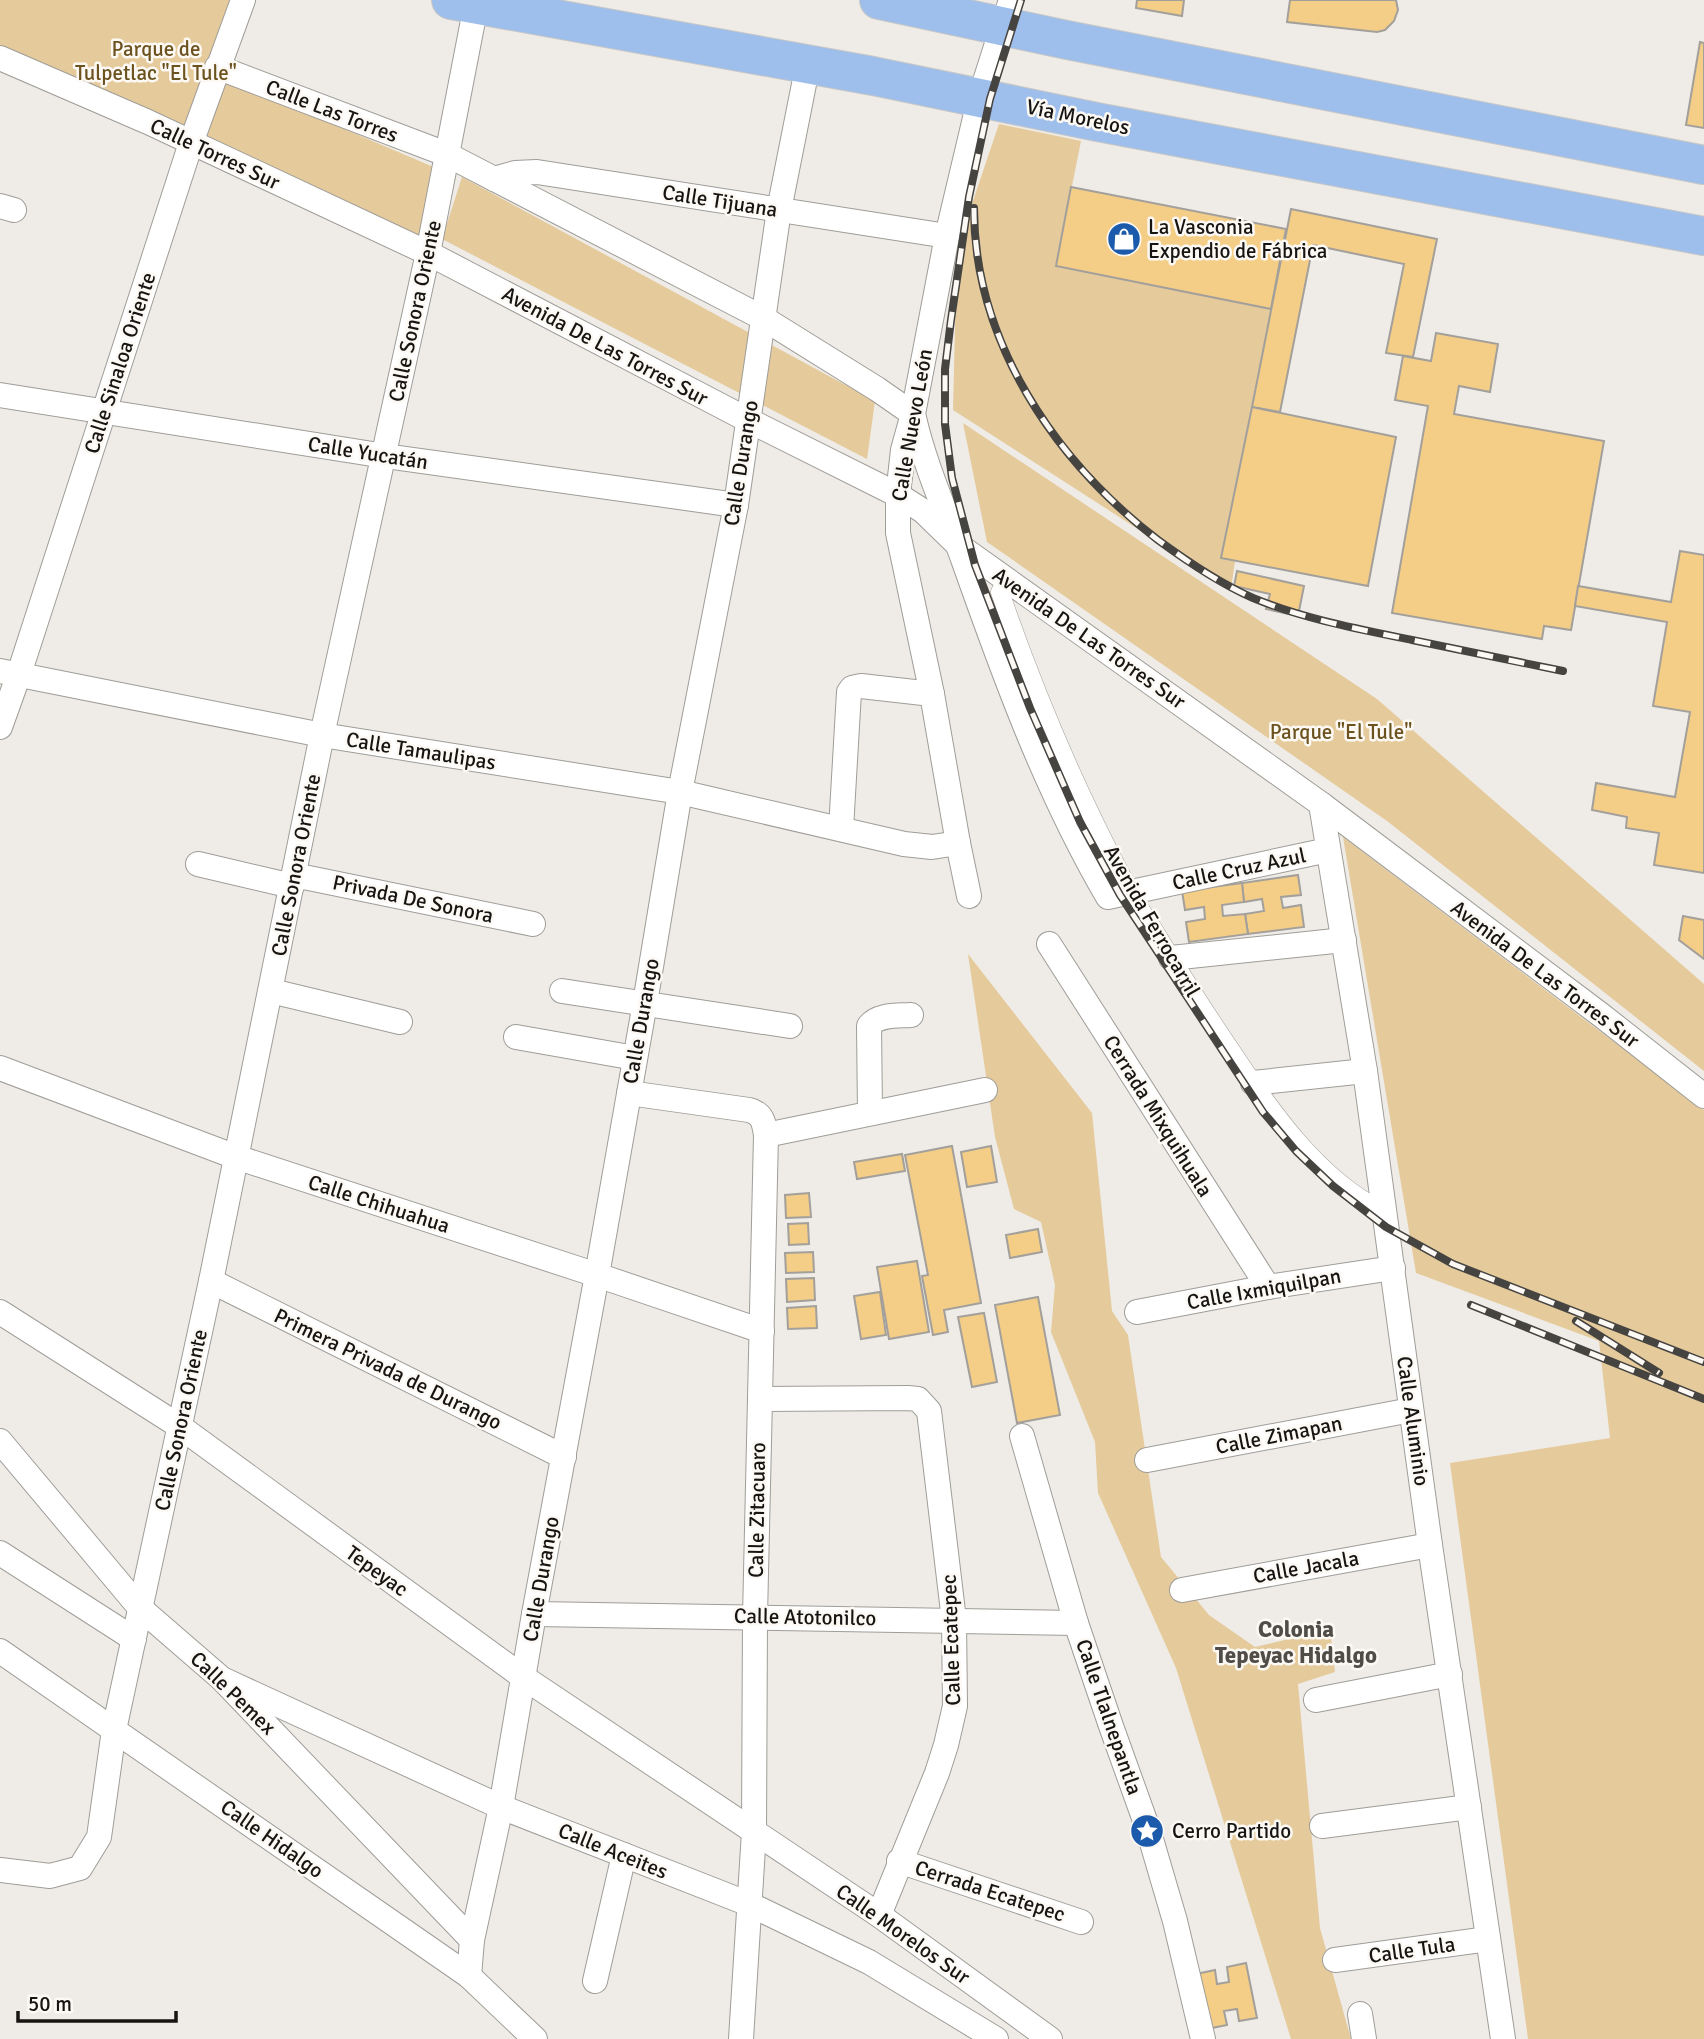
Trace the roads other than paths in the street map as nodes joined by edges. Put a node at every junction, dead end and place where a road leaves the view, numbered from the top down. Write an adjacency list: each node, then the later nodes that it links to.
1 (243, 0): 7 (street, Calle Sinaloa Oriente)
2 (879, 0): 4 (main road)
3 (468, 2): 6 (main road, Vía Morelos); 10 (street, Calle Sonora Oriente)
4 (1007, 12): 8 (street, Calle Nuevo León); 11 (main road)
5 (0, 58): 9 (street, Calle Torres Sur)
6 (808, 64): 8 (main road, Vía Morelos); 13 (street, Calle Durango)
7 (218, 67): 9 (street, Calle Sinaloa Oriente); 10 (street, Calle Las Torres)
8 (980, 97): 14 (street, Calle Nuevo León); 15 (main road, Vía Morelos)
9 (191, 143): 16 (street, Calle Torres Sur); 19 (street, Calle Sinaloa Oriente)
10 (446, 154): 12 (street); 16 (street, Calle Sonora Oriente)
11 (1704, 165)
12 (494, 179): 13 (street, Calle Tijuana); 17 (street)
13 (779, 210): 14 (street, Calle Tijuana); 17 (street, Calle Durango)
14 (947, 236): 20 (street, Calle Nuevo León)
15 (1704, 236)
16 (428, 254): 21 (street, Avenida De Las Torres Sur); 22 (street, Calle Sonora Oriente)
17 (763, 318): 20 (street); 21 (street, Calle Durango)
18 (0, 395): 19 (street, Calle Yucatán)
19 (104, 411): 22 (street, Calle Yucatán); 27 (street, Calle Sinaloa Oriente)
20 (913, 414): 23 (street, Calle Nuevo León); 25 (street, Avenida Ferrocarril)
21 (748, 420): 23 (street, Avenida De Las Torres Sur); 24 (street, Calle Durango)
22 (385, 456): 24 (street, Calle Yucatán); 30 (street, Calle Sonora Oriente)
23 (898, 495): 25 (street, Avenida De Las Torres Sur); 28 (street, Calle Nuevo León)
24 (736, 505): 31 (street, Calle Durango)
25 (958, 545): 26 (street, Avenida De Las Torres Sur); 38 (street, Avenida Ferrocarril)
26 (1007, 580): 32 (street, Avenida De Las Torres Sur); 38 (street, Avenida Ferrocarril)
27 (9, 673): 29 (street, Calle Sinaloa Oriente); 30 (street, Calle Tamaulipas)
28 (932, 694): 33 (street); 34 (street, Calle Nuevo León)
29 (0, 727)
30 (322, 735): 31 (street, Calle Tamaulipas); 37 (street, Calle Sonora Oriente)
31 (680, 792): 33 (street, Calle Tamaulipas); 46 (street, Calle Durango)
32 (1321, 804): 35 (street, Calle Aluminio); 57 (street, Avenida De Las Torres Sur)
33 (841, 829): 34 (street, Calle Tamaulipas)
34 (958, 843): 39 (street, Calle Nuevo León)
35 (1328, 850): 38 (street, Calle Cruz Azul); 41 (street, Calle Aluminio)
36 (198, 864): 37 (street, Privada De Sonora)
37 (293, 880): 40 (street, Privada De Sonora); 44 (street, Calle Sonora Oriente)
38 (1119, 895): 43 (street, Avenida Ferrocarril)
39 (969, 896)
40 (533, 924)
41 (1344, 940): 43 (street); 53 (street, Calle Aluminio)
42 (1049, 944): 65 (street, Cerrada Mixquihuala)
43 (1171, 958): 54 (street, Avenida Ferrocarril)
44 (271, 991): 48 (street); 60 (street, Calle Sonora Oriente)
45 (562, 991): 46 (street)
46 (645, 1003): 49 (street); 51 (street, Calle Durango)
47 (911, 1015): 58 (street)
48 (400, 1022)
49 (790, 1026)
50 (516, 1037): 51 (street)
51 (635, 1058): 56 (street, Calle Durango)
52 (0, 1068): 60 (street, Calle Chihuahua)
53 (1365, 1071): 54 (street); 61 (street, Calle Aluminio)
54 (1253, 1083): 61 (street, Avenida Ferrocarril)
55 (985, 1090): 58 (street)
56 (629, 1093): 59 (street); 63 (street, Calle Durango)
57 (1704, 1096)
58 (870, 1112): 59 (street)
59 (766, 1135): 68 (street, Calle Zitacuaro)
60 (236, 1157): 63 (street, Calle Chihuahua); 64 (street, Calle Sonora Oriente)
61 (1384, 1212): 62 (street, Calle Aluminio)
62 (1392, 1268): 65 (street, Calle Ixmiquilpan); 70 (street, Calle Aluminio)
63 (597, 1275): 68 (street, Calle Chihuahua); 74 (street, Calle Durango)
64 (211, 1281): 71 (street, Calle Sonora Oriente); 74 (street, Primera Privada de Durango)
65 (1268, 1287): 67 (street, Calle Ixmiquilpan)
66 (0, 1312): 71 (street, Tepeyac)
67 (1137, 1312)
68 (762, 1331): 69 (street, Calle Zitacuaro)
69 (760, 1399): 81 (street, Calle Zitacuaro); 82 (street, Calle Ecatepec)
70 (1411, 1410): 75 (street, Calle Zimapan); 76 (street, Calle Aluminio)
71 (179, 1426): 79 (street, Calle Sonora Oriente); 87 (street, Tepeyac)
72 (1022, 1436): 83 (street, Calle Tlalnepantla)
73 (0, 1441): 79 (street, Calle Pemex)
74 (564, 1457): 80 (street, Calle Durango)
75 (1147, 1460)
76 (1430, 1545): 78 (street, Calle Jacala); 86 (street, Calle Aluminio)
77 (0, 1553): 84 (street)
78 (1182, 1590)
79 (140, 1608): 84 (street, Calle Sonora Oriente); 88 (street, Calle Pemex)
80 (534, 1614): 81 (street, Calle Atotonilco); 87 (street, Calle Durango)
81 (755, 1616): 82 (street, Calle Atotonilco); 94 (street, Calle Zitacuaro)
82 (954, 1620): 83 (street, Calle Atotonilco); 96 (street, Calle Ecatepec)
83 (1076, 1623): 111 (street, Calle Tlalnepantla)
84 (134, 1639): 90 (street, Calle Sonora Oriente)
85 (0, 1651): 90 (street, Calle Hidalgo)
86 (1450, 1674): 89 (street); 92 (street, Calle Aluminio)
87 (523, 1677): 91 (street, Calle Durango); 94 (street, Tepeyac)
88 (222, 1679): 91 (street, Calle Aceites); 102 (street, Calle Pemex)
89 (1316, 1700)
90 (114, 1730): 97 (street, Calle Sonora Oriente); 104 (street, Calle Hidalgo)
91 (501, 1807): 95 (street, Calle Aceites); 102 (street, Calle Durango)
92 (1469, 1807): 93 (street); 101 (street, Calle Aluminio)
93 (1322, 1826)
94 (754, 1832): 98 (street, Calle Zitacuaro); 99 (street, Calle Morelos Sur)
95 (624, 1855): 98 (street, Calle Aceites); 105 (street)
96 (900, 1861): 99 (street, Calle Ecatepec); 100 (street, Cerrada Ecatepec)
97 (0, 1870)
98 (749, 1905): 108 (street, Calle Zitacuaro); 109 (street, Calle Aceites)
99 (879, 1915): 110 (street, Calle Morelos Sur)
100 (1081, 1922)
101 (1488, 1939): 103 (street, Calle Tula); 113 (street, Calle Aluminio)
102 (472, 1940): 104 (street, Calle Durango)
103 (1335, 1960)
104 (469, 1976): 107 (street, Calle Hidalgo)
105 (595, 1981)
106 (1360, 2014): 112 (street)
107 (535, 2039)
108 (741, 2039)
109 (996, 2039)
110 (1049, 2039)
111 (1202, 2039)
112 (1364, 2039)
113 (1503, 2039)

